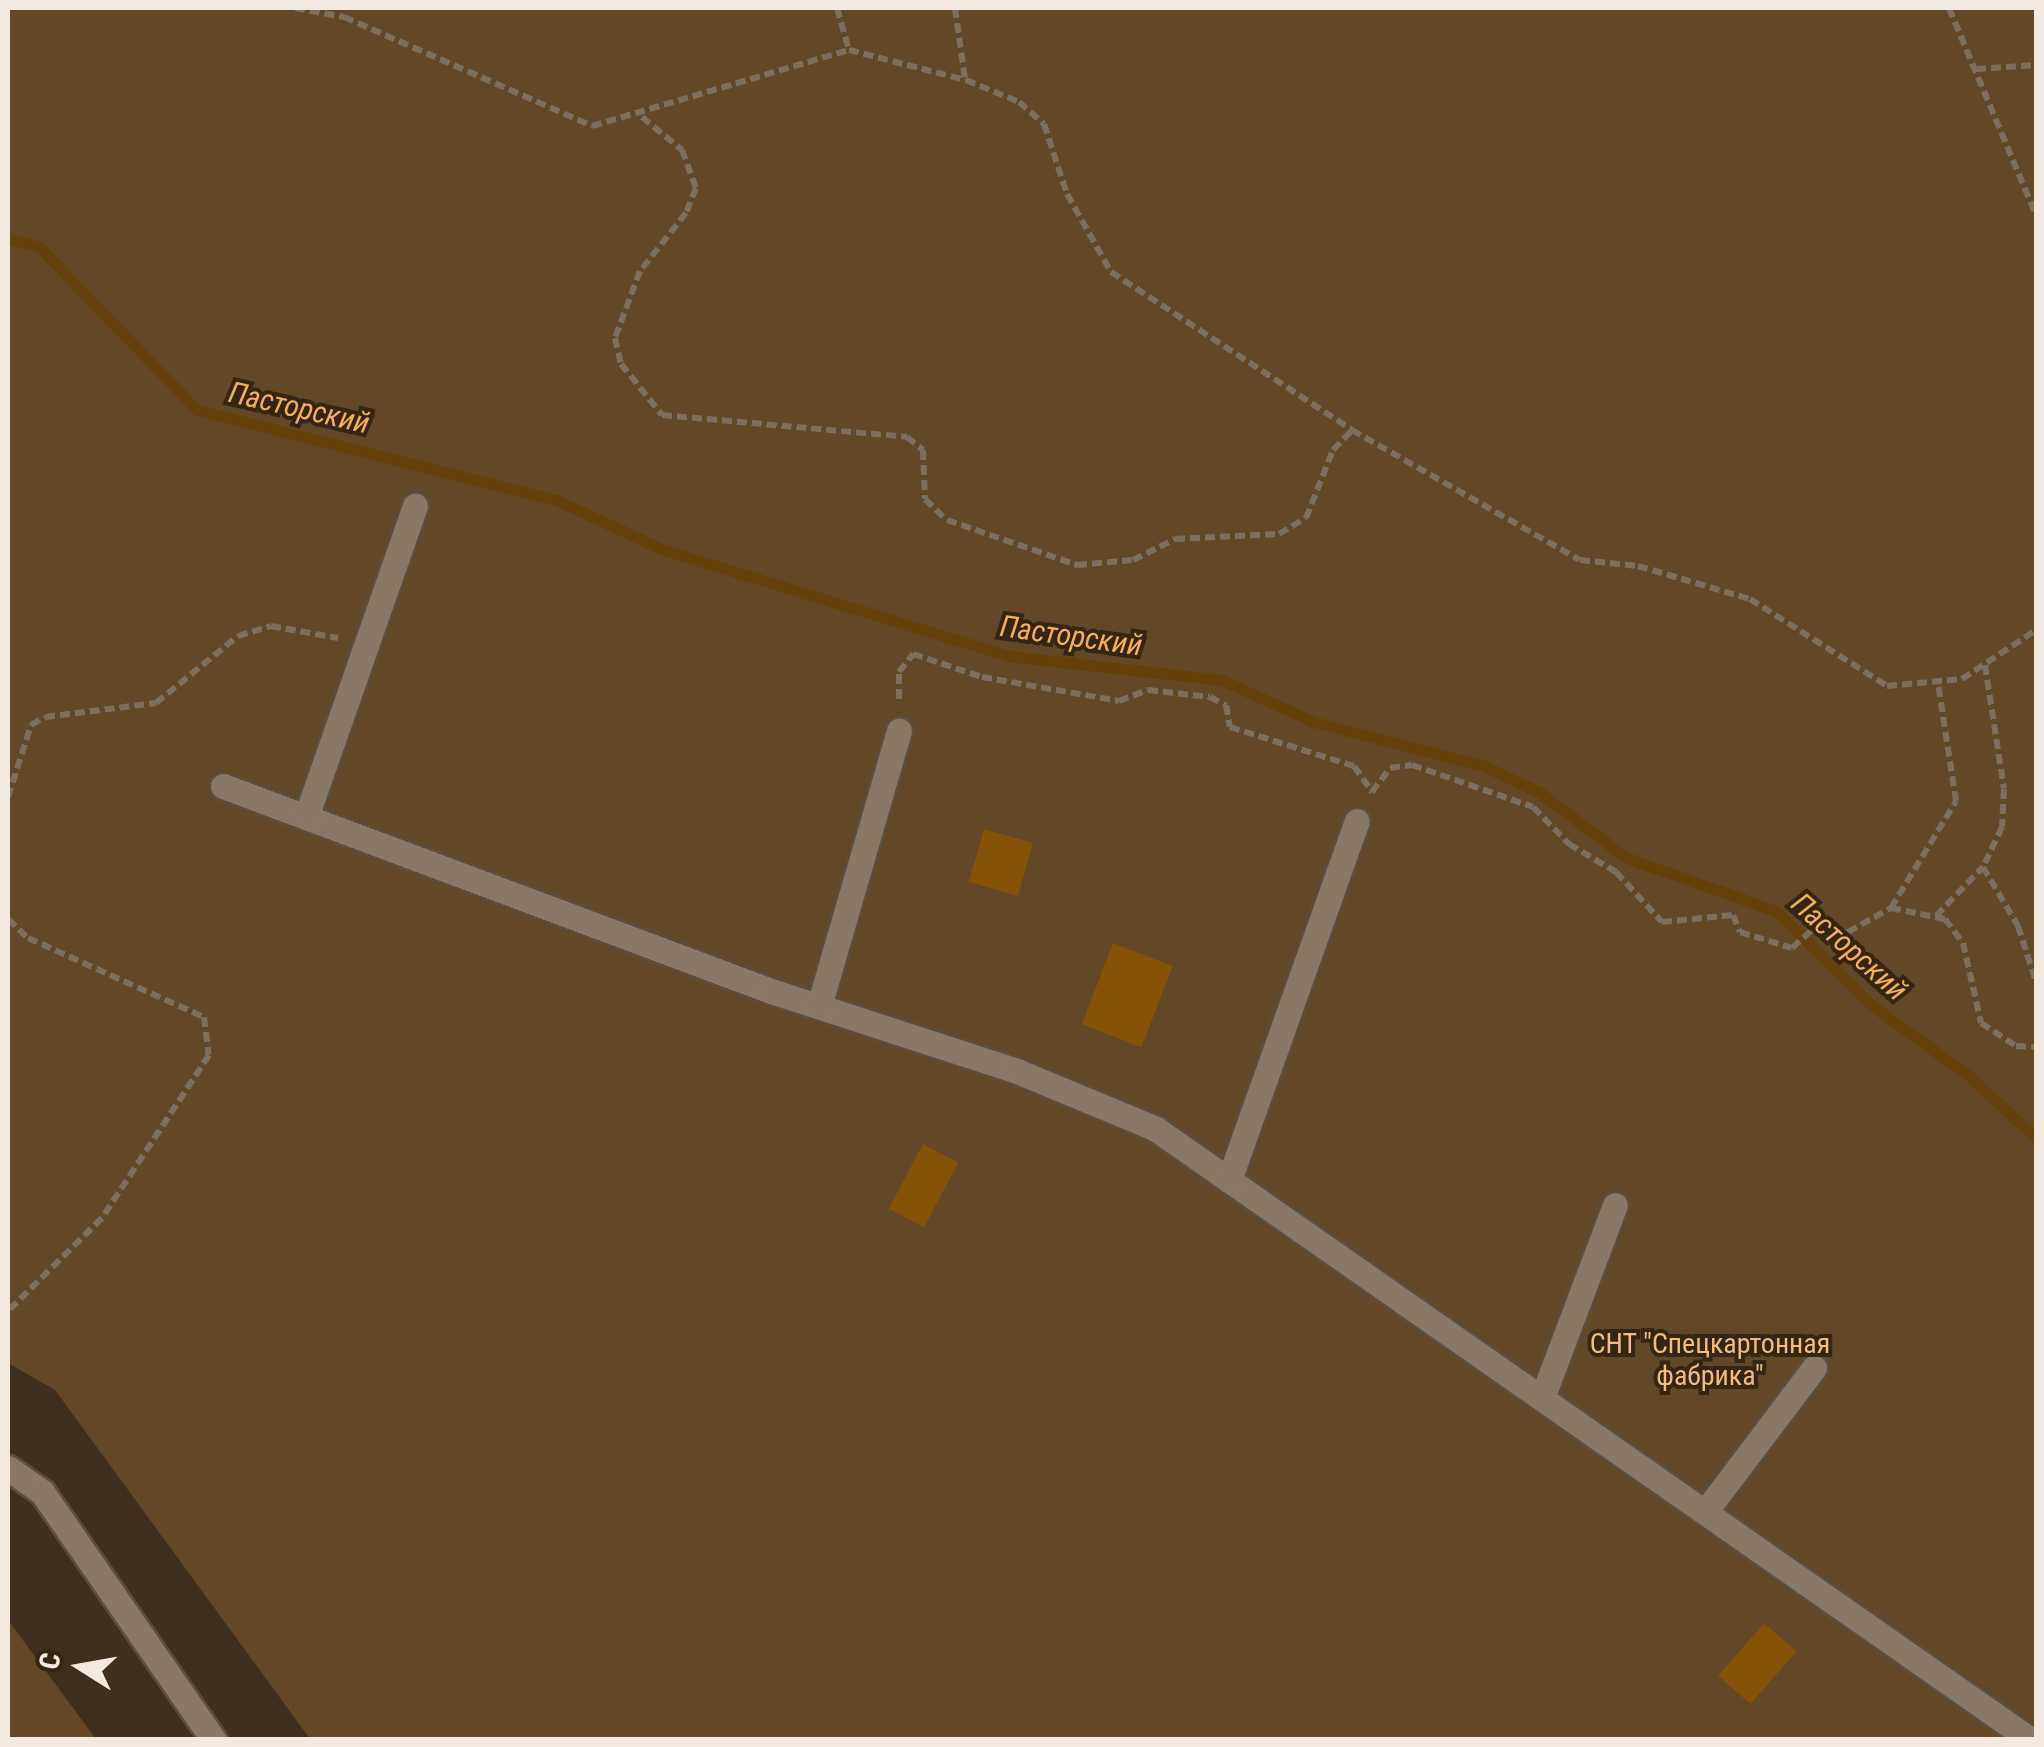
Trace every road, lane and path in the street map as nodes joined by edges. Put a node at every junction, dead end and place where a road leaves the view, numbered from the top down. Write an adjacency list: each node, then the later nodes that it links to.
1 (295, 8): 9 (path)
2 (837, 8): 5 (path)
3 (955, 8): 8 (path)
4 (1949, 8): 7 (path)
5 (849, 50): 8 (path); 9 (path)
6 (2036, 66): 7 (path)
7 (1976, 70): 10 (path)
8 (966, 80): 11 (path)
9 (642, 117): 11 (path)
10 (2036, 215)
11 (1352, 430): 16 (path)
12 (415, 505): 14 (street)
13 (2036, 630): 15 (path)
14 (366, 644): 20 (path); 21 (street)
15 (1985, 666): 16 (path); 23 (path)
16 (1938, 683): 24 (path)
17 (899, 730): 19 (path); 28 (street)
18 (224, 786): 21 (street)
19 (1372, 792): 22 (path); 24 (path)
20 (8, 797)
21 (306, 816): 28 (street)
22 (1357, 820): 30 (street)
23 (1983, 867): 25 (path); 27 (path)
24 (1891, 908): 25 (path)
25 (1935, 916): 29 (path)
26 (8, 920): 33 (path)
27 (2036, 982)
28 (818, 1006): 30 (street)
29 (2036, 1047)
30 (1229, 1180): 36 (street)
31 (1615, 1205): 36 (street)
32 (8, 1292): 33 (path)
33 (20, 1299): 34 (path)
34 (8, 1311)
35 (1814, 1368): 38 (street)
36 (1542, 1398): 38 (street)
37 (8, 1468): 39 (street)
38 (1708, 1508): 40 (street)
39 (214, 1740)
40 (2031, 1740)

